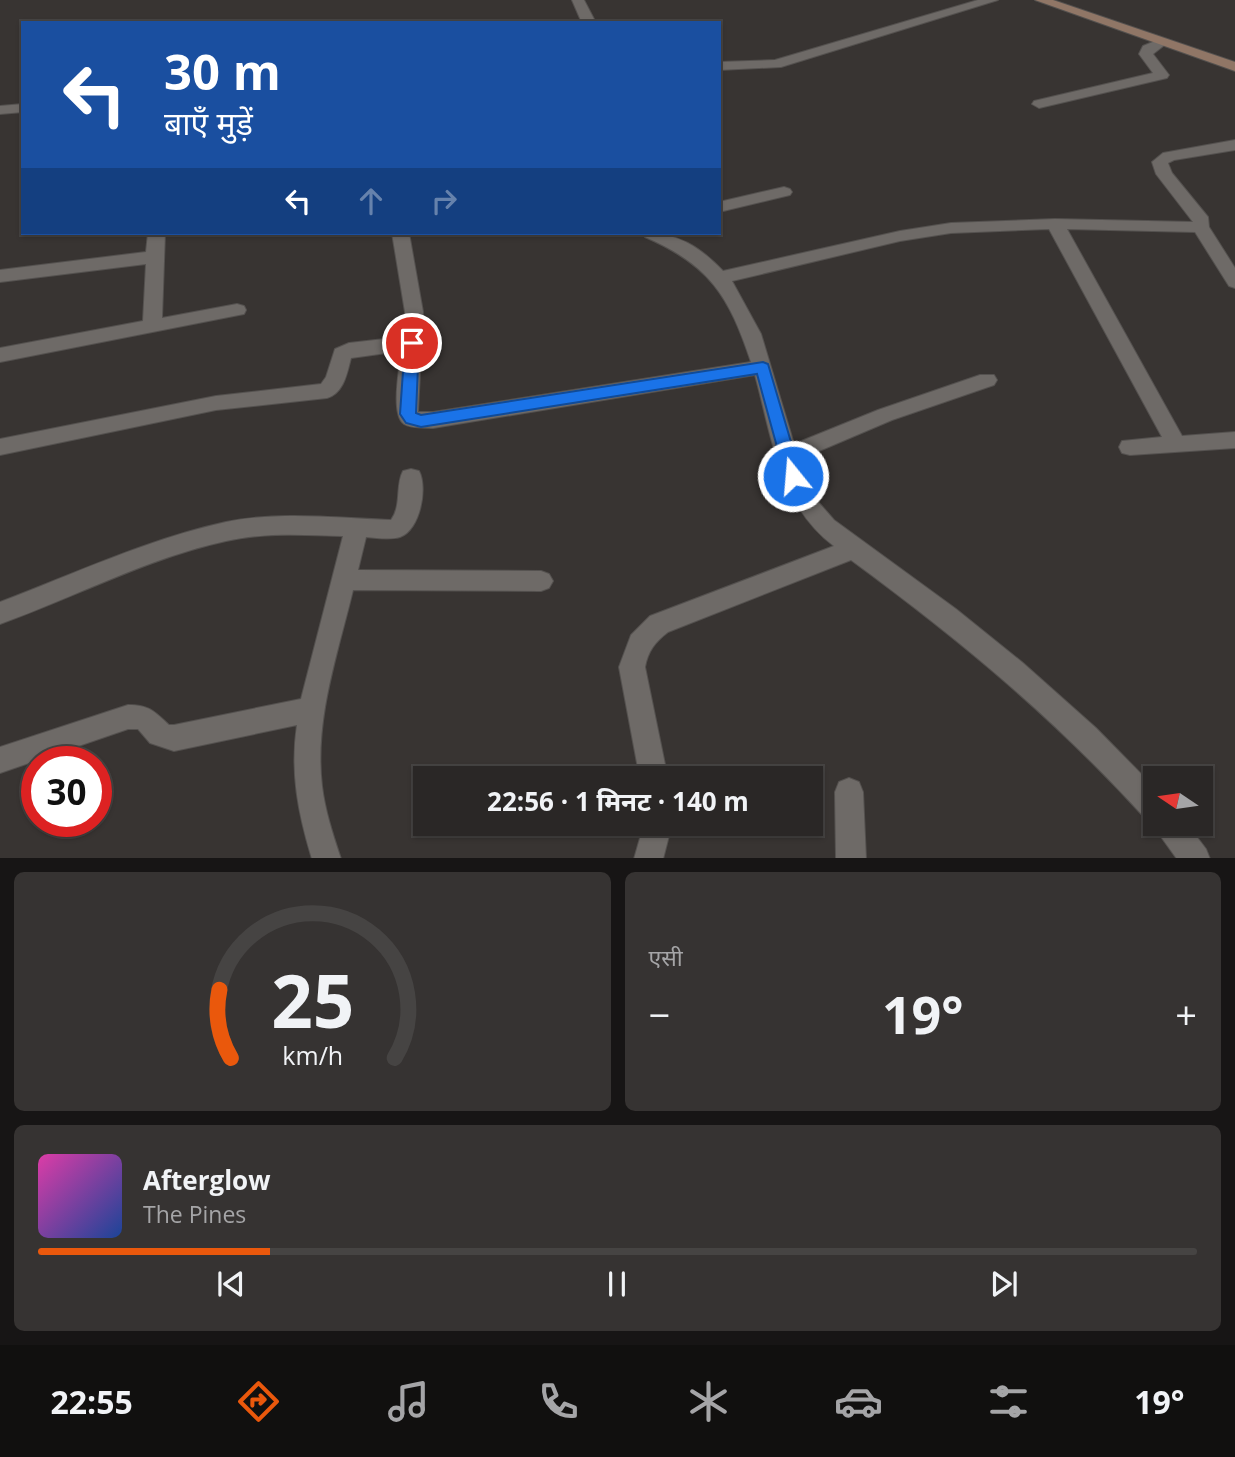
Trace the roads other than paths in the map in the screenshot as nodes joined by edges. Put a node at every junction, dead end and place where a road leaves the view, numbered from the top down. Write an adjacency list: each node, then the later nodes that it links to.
1 (578, 0): 4 (street)
2 (992, 0): 6 (street)
3 (1041, 0): 5 (main road)
4 (588, 21)
5 (1160, 43): 7 (main road); 8 (street)
6 (721, 66)
7 (1235, 67)
8 (1039, 104)
9 (21, 108): 10 (street)
10 (0, 110)
11 (1235, 145): 15 (street)
12 (784, 192): 13 (street)
13 (721, 207)
14 (1055, 225): 15 (street); 21 (street); 30 (street)
15 (1200, 227): 22 (street)
16 (156, 235): 19 (street)
17 (400, 235): 25 (street)
18 (657, 235): 21 (street)
19 (154, 257): 20 (street); 24 (street)
20 (0, 276)
21 (720, 278): 27 (street)
22 (1235, 282)
23 (237, 310): 24 (street)
24 (152, 326): 26 (street)
25 (412, 343): 27 (street); 31 (street)
26 (0, 355)
27 (763, 367): 33 (street)
28 (987, 380): 33 (street)
29 (1235, 440): 30 (street)
30 (1176, 444): 32 (street)
31 (0, 447)
32 (1130, 447)
33 (787, 456): 36 (street)
34 (411, 477): 35 (street)
35 (357, 527): 37 (street); 39 (street)
36 (853, 549): 42 (street); 44 (street)
37 (342, 580): 38 (street); 40 (street)
38 (541, 581)
39 (0, 613)
40 (313, 709): 41 (street); 47 (street)
41 (0, 760)
42 (651, 766)
43 (849, 792): 49 (street)
44 (1143, 796)
45 (655, 836): 48 (street)
46 (1178, 836): 50 (street)
47 (327, 858)
48 (648, 858)
49 (851, 858)
50 (1195, 858)

